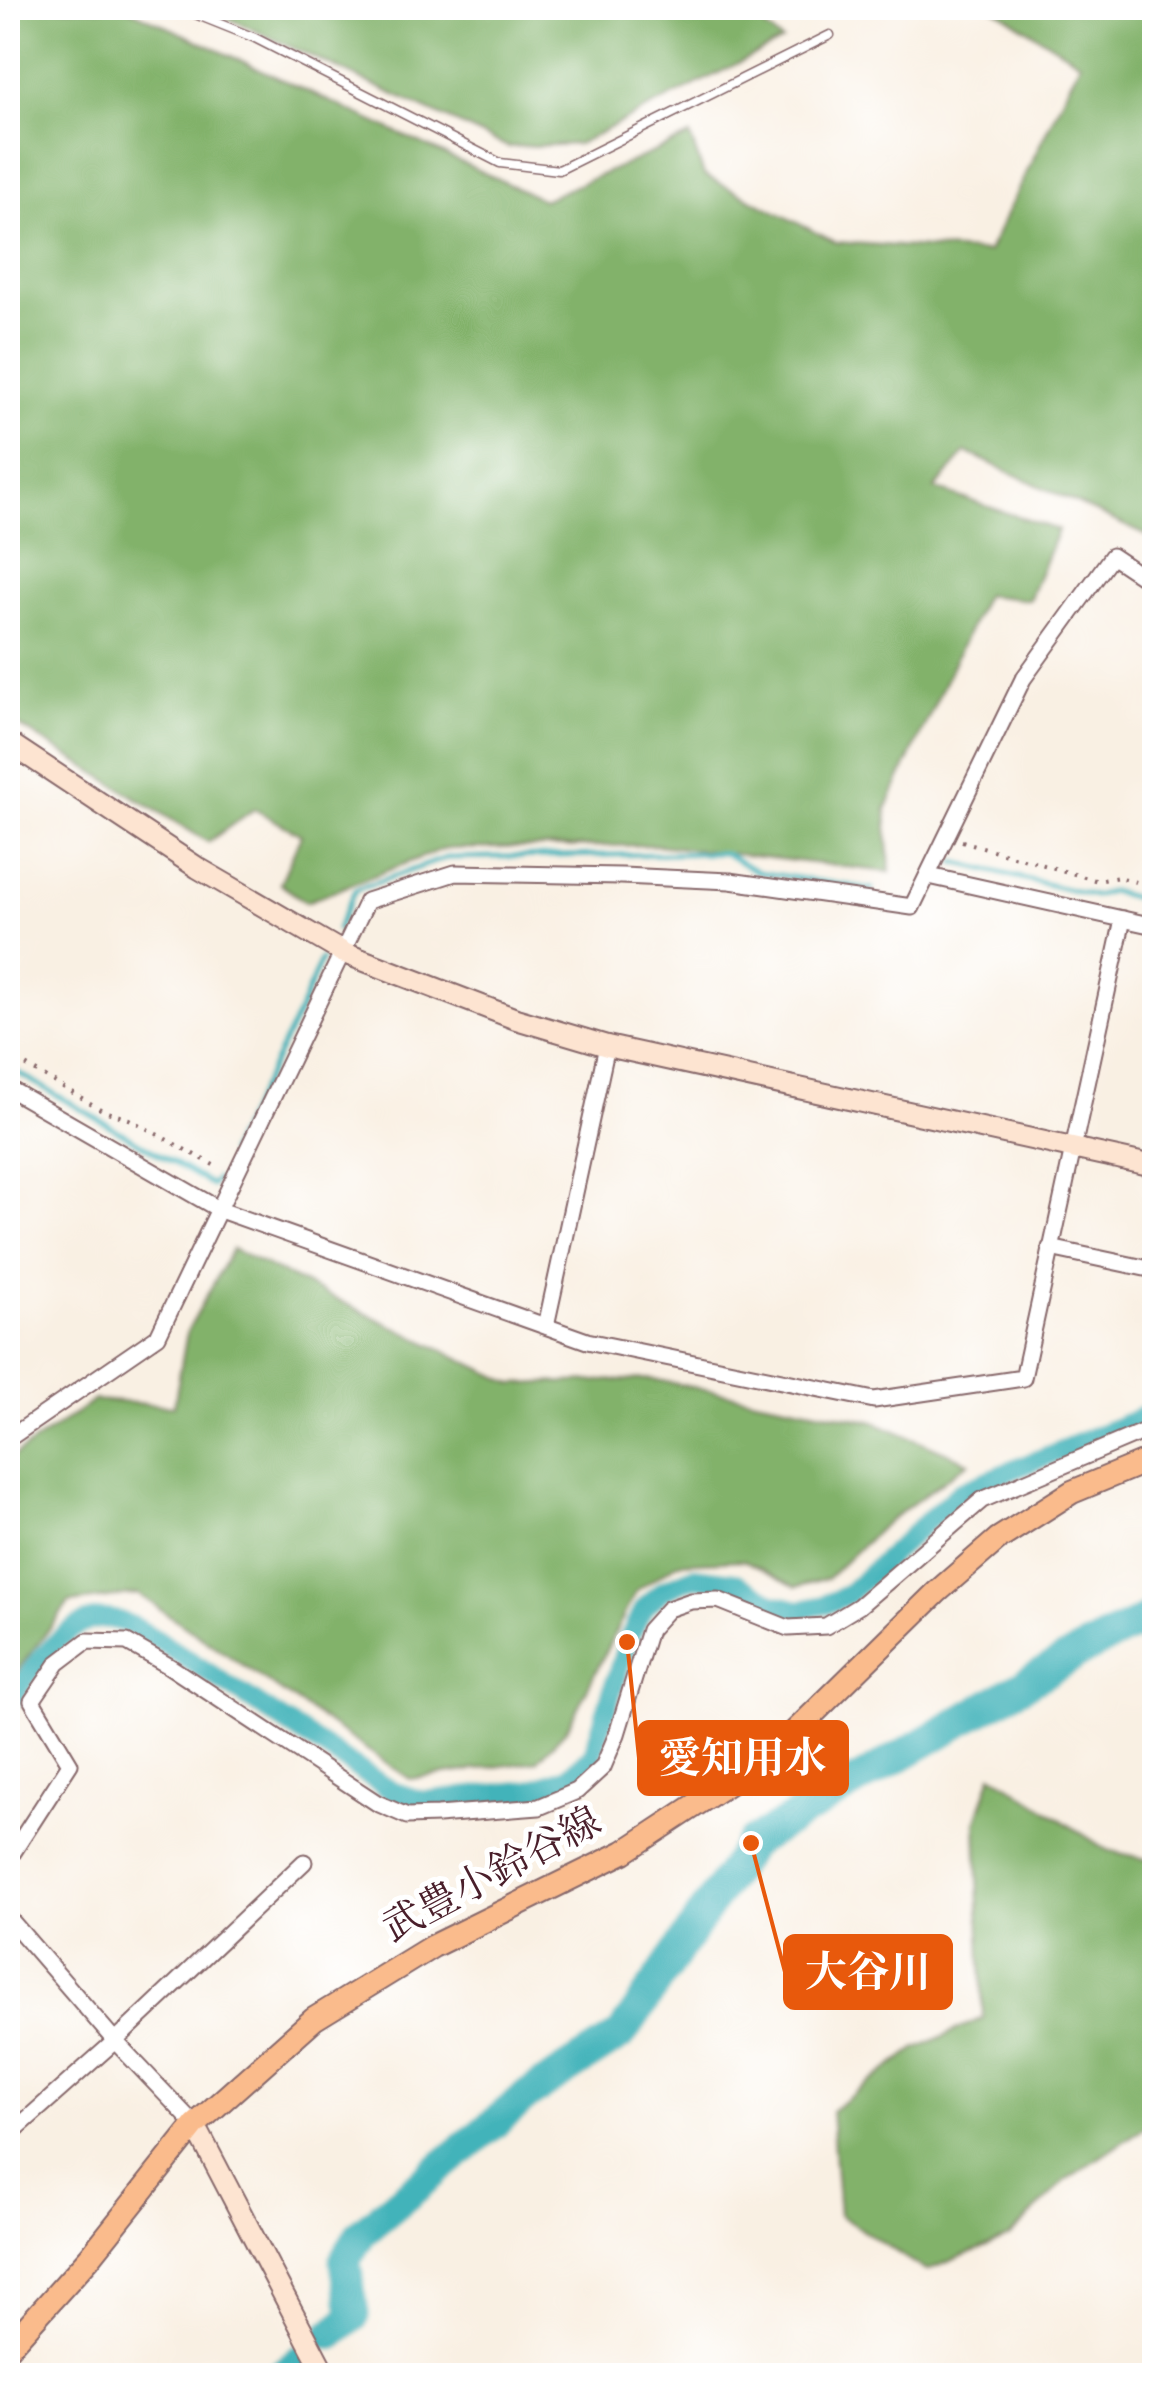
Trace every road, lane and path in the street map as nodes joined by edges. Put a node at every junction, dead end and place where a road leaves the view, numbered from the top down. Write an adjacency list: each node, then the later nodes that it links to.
1 (180, 8): 2 (lane)
2 (830, 35)
3 (1154, 584): 5 (street)
4 (8, 742): 10 (street)
5 (948, 837): 6 (street); 7 (path)
6 (928, 876): 8 (street); 10 (street)
7 (1154, 887)
8 (1123, 919): 9 (street); 14 (street)
9 (1154, 926)
10 (344, 952): 11 (street); 16 (street)
11 (607, 1046): 14 (street); 20 (street)
12 (8, 1055): 16 (path)
13 (8, 1088): 17 (street)
14 (1072, 1150): 15 (street); 18 (street)
15 (1154, 1166)
16 (236, 1176): 17 (street)
17 (220, 1210): 20 (street); 22 (street)
18 (1050, 1248): 19 (street); 20 (street)
19 (1154, 1270)
20 (546, 1326)
21 (1154, 1427): 24 (street)
22 (8, 1439)
23 (1154, 1458): 28 (main road, 武豊小鈴谷線)
24 (8, 1860)
25 (304, 1862): 27 (street)
26 (8, 1917): 27 (street)
27 (116, 2041): 28 (street); 29 (street)
28 (195, 2125): 30 (main road, 武豊小鈴谷線); 31 (street)
29 (8, 2136)
30 (8, 2348)
31 (326, 2376)

